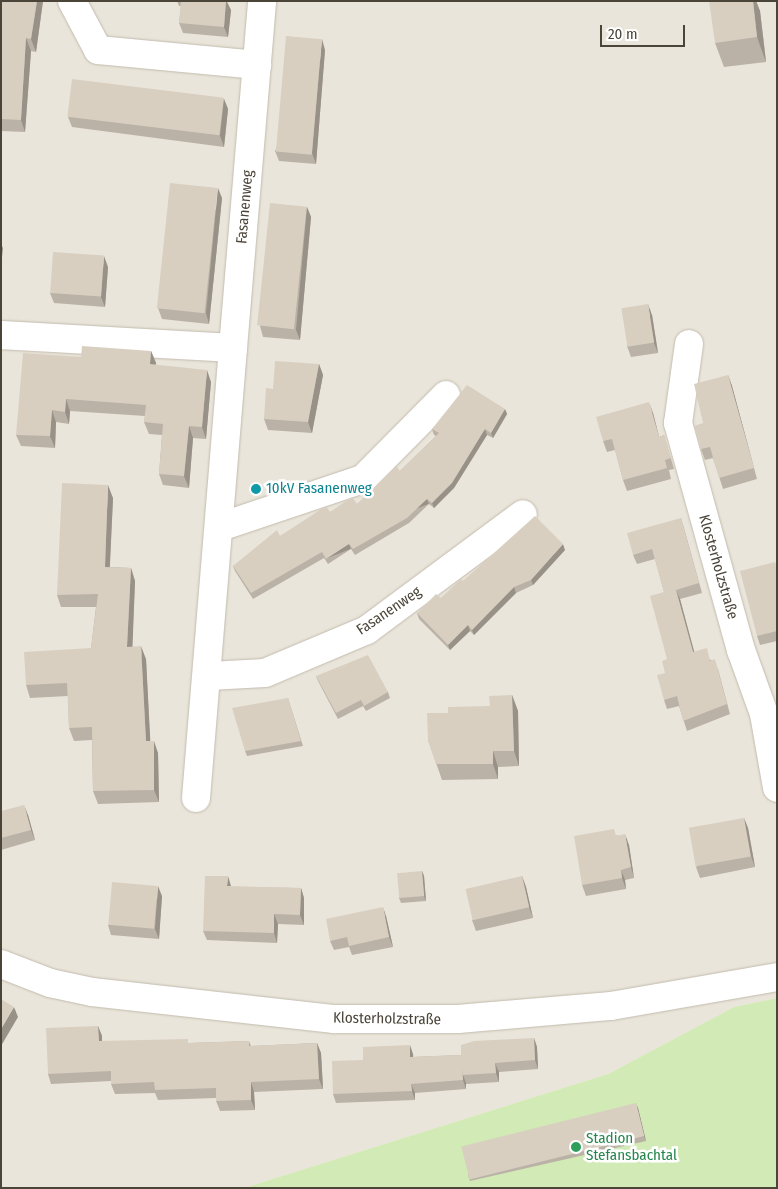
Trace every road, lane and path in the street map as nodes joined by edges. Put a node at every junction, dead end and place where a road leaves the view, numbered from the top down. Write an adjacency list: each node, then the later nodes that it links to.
1 (72, 1): 3 (street)
2 (262, 1): 3 (street, Fasanenweg)
3 (257, 65): 6 (street, Fasanenweg)
4 (1, 335): 6 (street)
5 (689, 344): 11 (street, Klosterholzstraße)
6 (233, 348): 9 (street, Fasanenweg)
7 (446, 395): 9 (street)
8 (522, 514): 10 (street, Fasanenweg)
9 (220, 527): 10 (street, Fasanenweg)
10 (209, 676): 12 (street, Fasanenweg)
11 (777, 788)
12 (196, 798)
13 (1, 964): 14 (street, Klosterholzstraße)
14 (777, 977)

